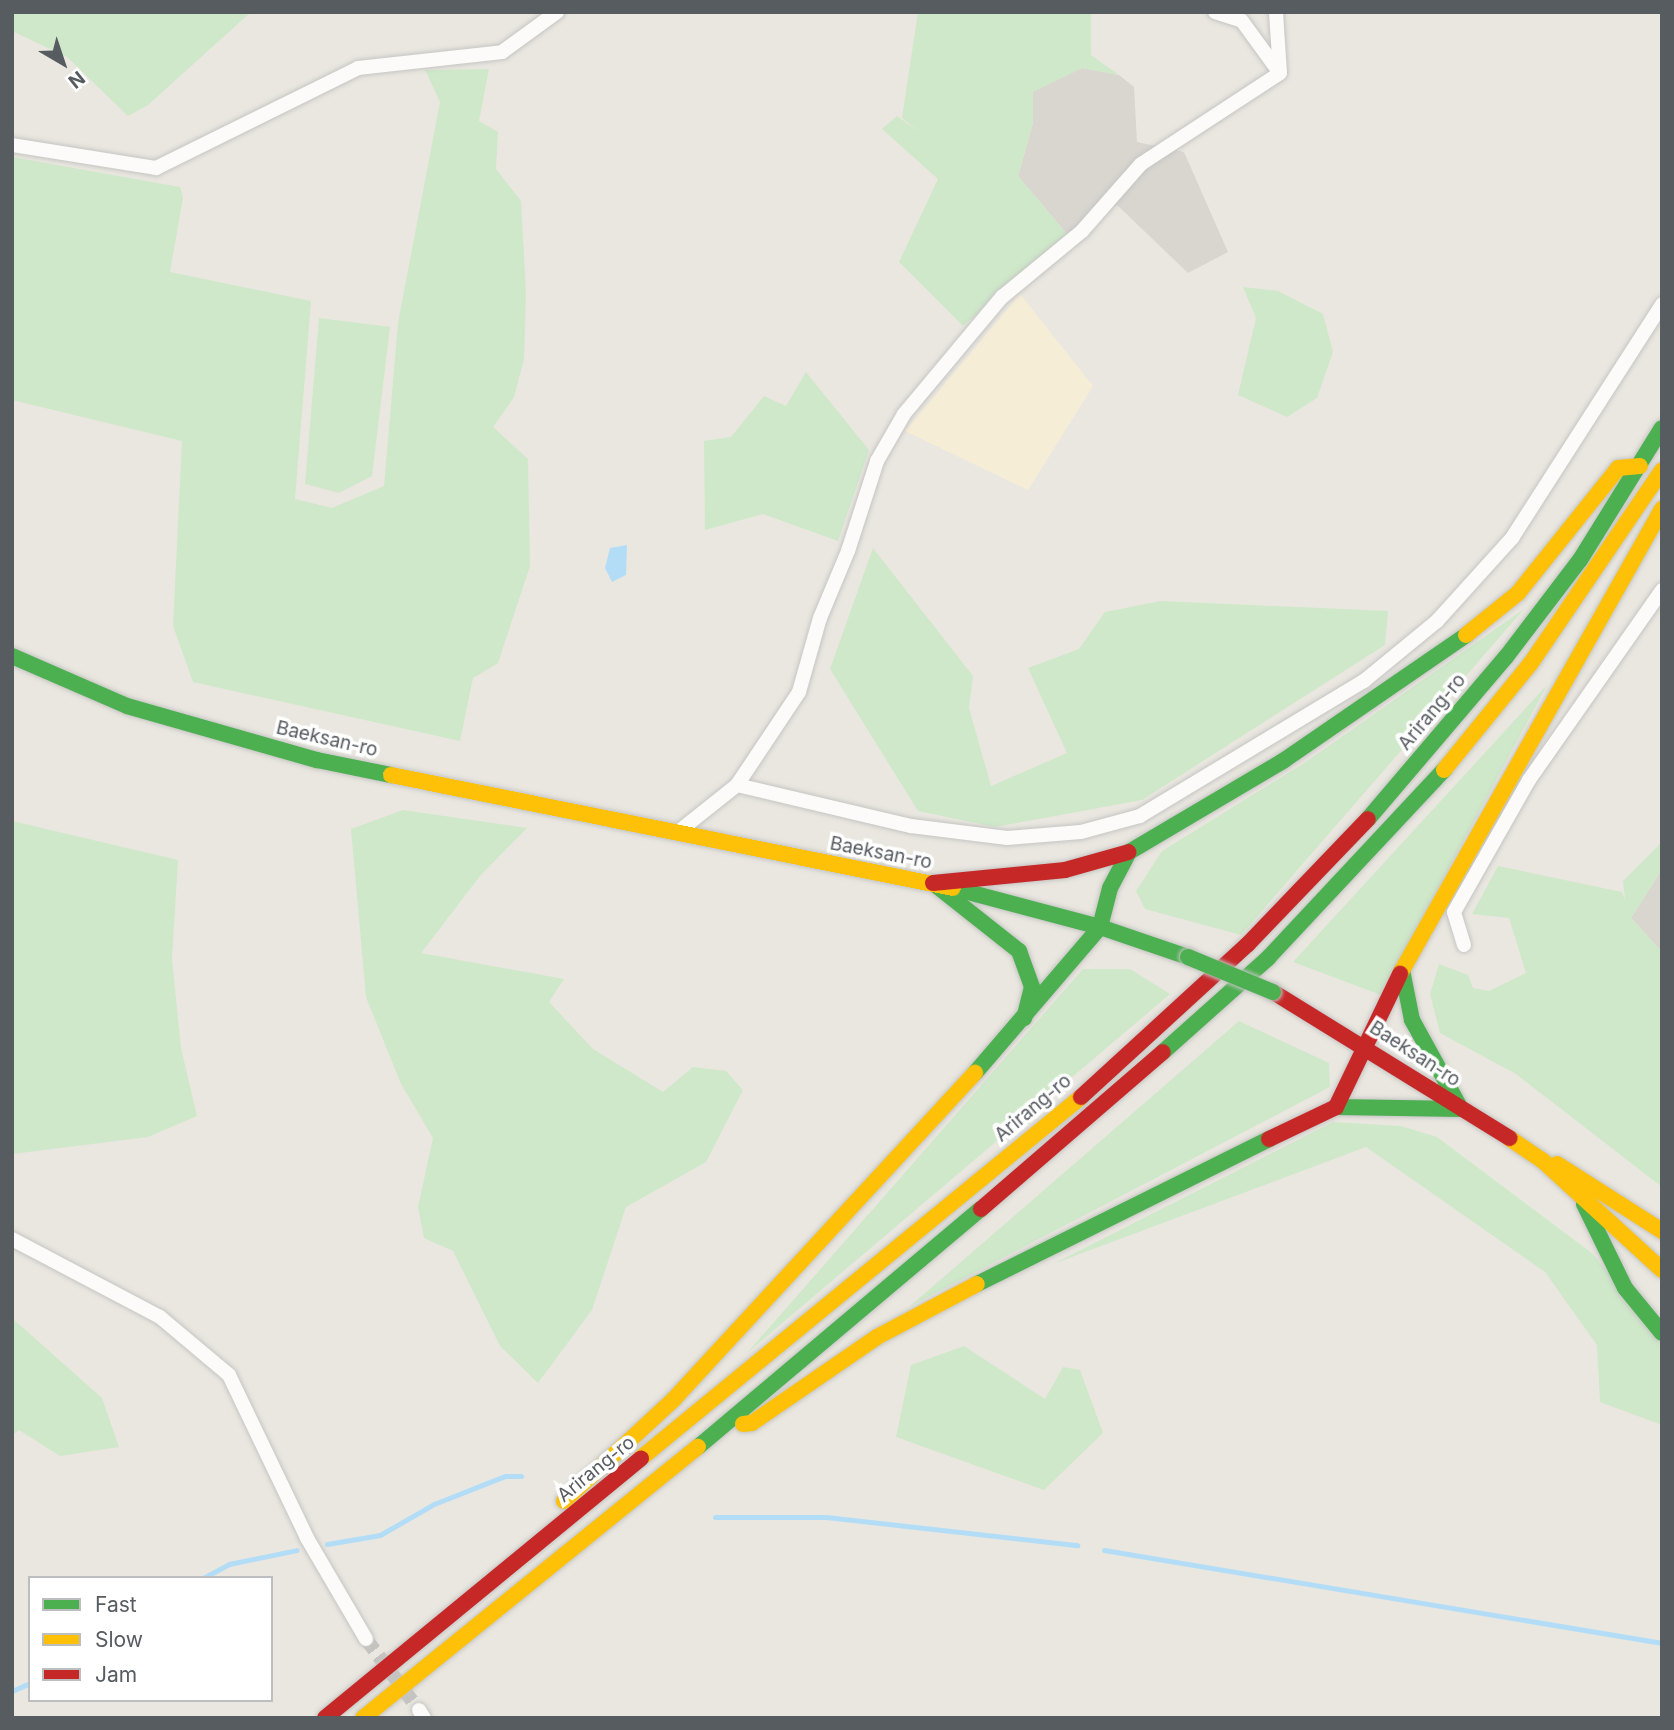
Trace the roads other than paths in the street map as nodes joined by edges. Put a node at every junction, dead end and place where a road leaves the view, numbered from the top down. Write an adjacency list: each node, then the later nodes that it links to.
1 (557, 12): 5 (street)
2 (1215, 12): 4 (street)
3 (1276, 12): 4 (street)
4 (1280, 73): 13 (street)
5 (12, 145)
6 (1662, 304): 13 (street)
7 (1662, 428): 8 (main road, Arirang-ro)
8 (1640, 466): 15 (main road); 31 (main road, Arirang-ro)
9 (1662, 470): 30 (main road)
10 (1662, 509): 19 (main road)
11 (1662, 590): 18 (street)
12 (12, 656): 14 (main road, Baeksan-ro)
13 (737, 785): 14 (street)
14 (678, 832): 16 (main road, Baeksan-ro)
15 (1129, 852): 16 (main road); 17 (main road)
16 (933, 883): 17 (main road, Baeksan-ro); 20 (main road)
17 (1100, 927): 20 (main road); 21 (main road, Baeksan-ro, bridge)
18 (1464, 945)
19 (1402, 971): 21 (main road); 23 (main road)
20 (1023, 1020): 31 (main road)
21 (1368, 1047): 22 (main road); 23 (main road, Baeksan-ro)
22 (1336, 1107): 23 (main road); 30 (main road)
23 (1461, 1110): 24 (main road, Baeksan-ro)
24 (1542, 1160): 25 (main road, Baeksan-ro); 26 (main road)
25 (1579, 1194): 28 (main road, Baeksan-ro); 29 (main road)
26 (1662, 1231)
27 (12, 1239): 32 (street)
28 (1662, 1270)
29 (1662, 1333)
30 (724, 1426): 34 (main road)
31 (536, 1545): 33 (main road, Arirang-ro)
32 (366, 1639)
33 (325, 1718)
34 (363, 1718)

